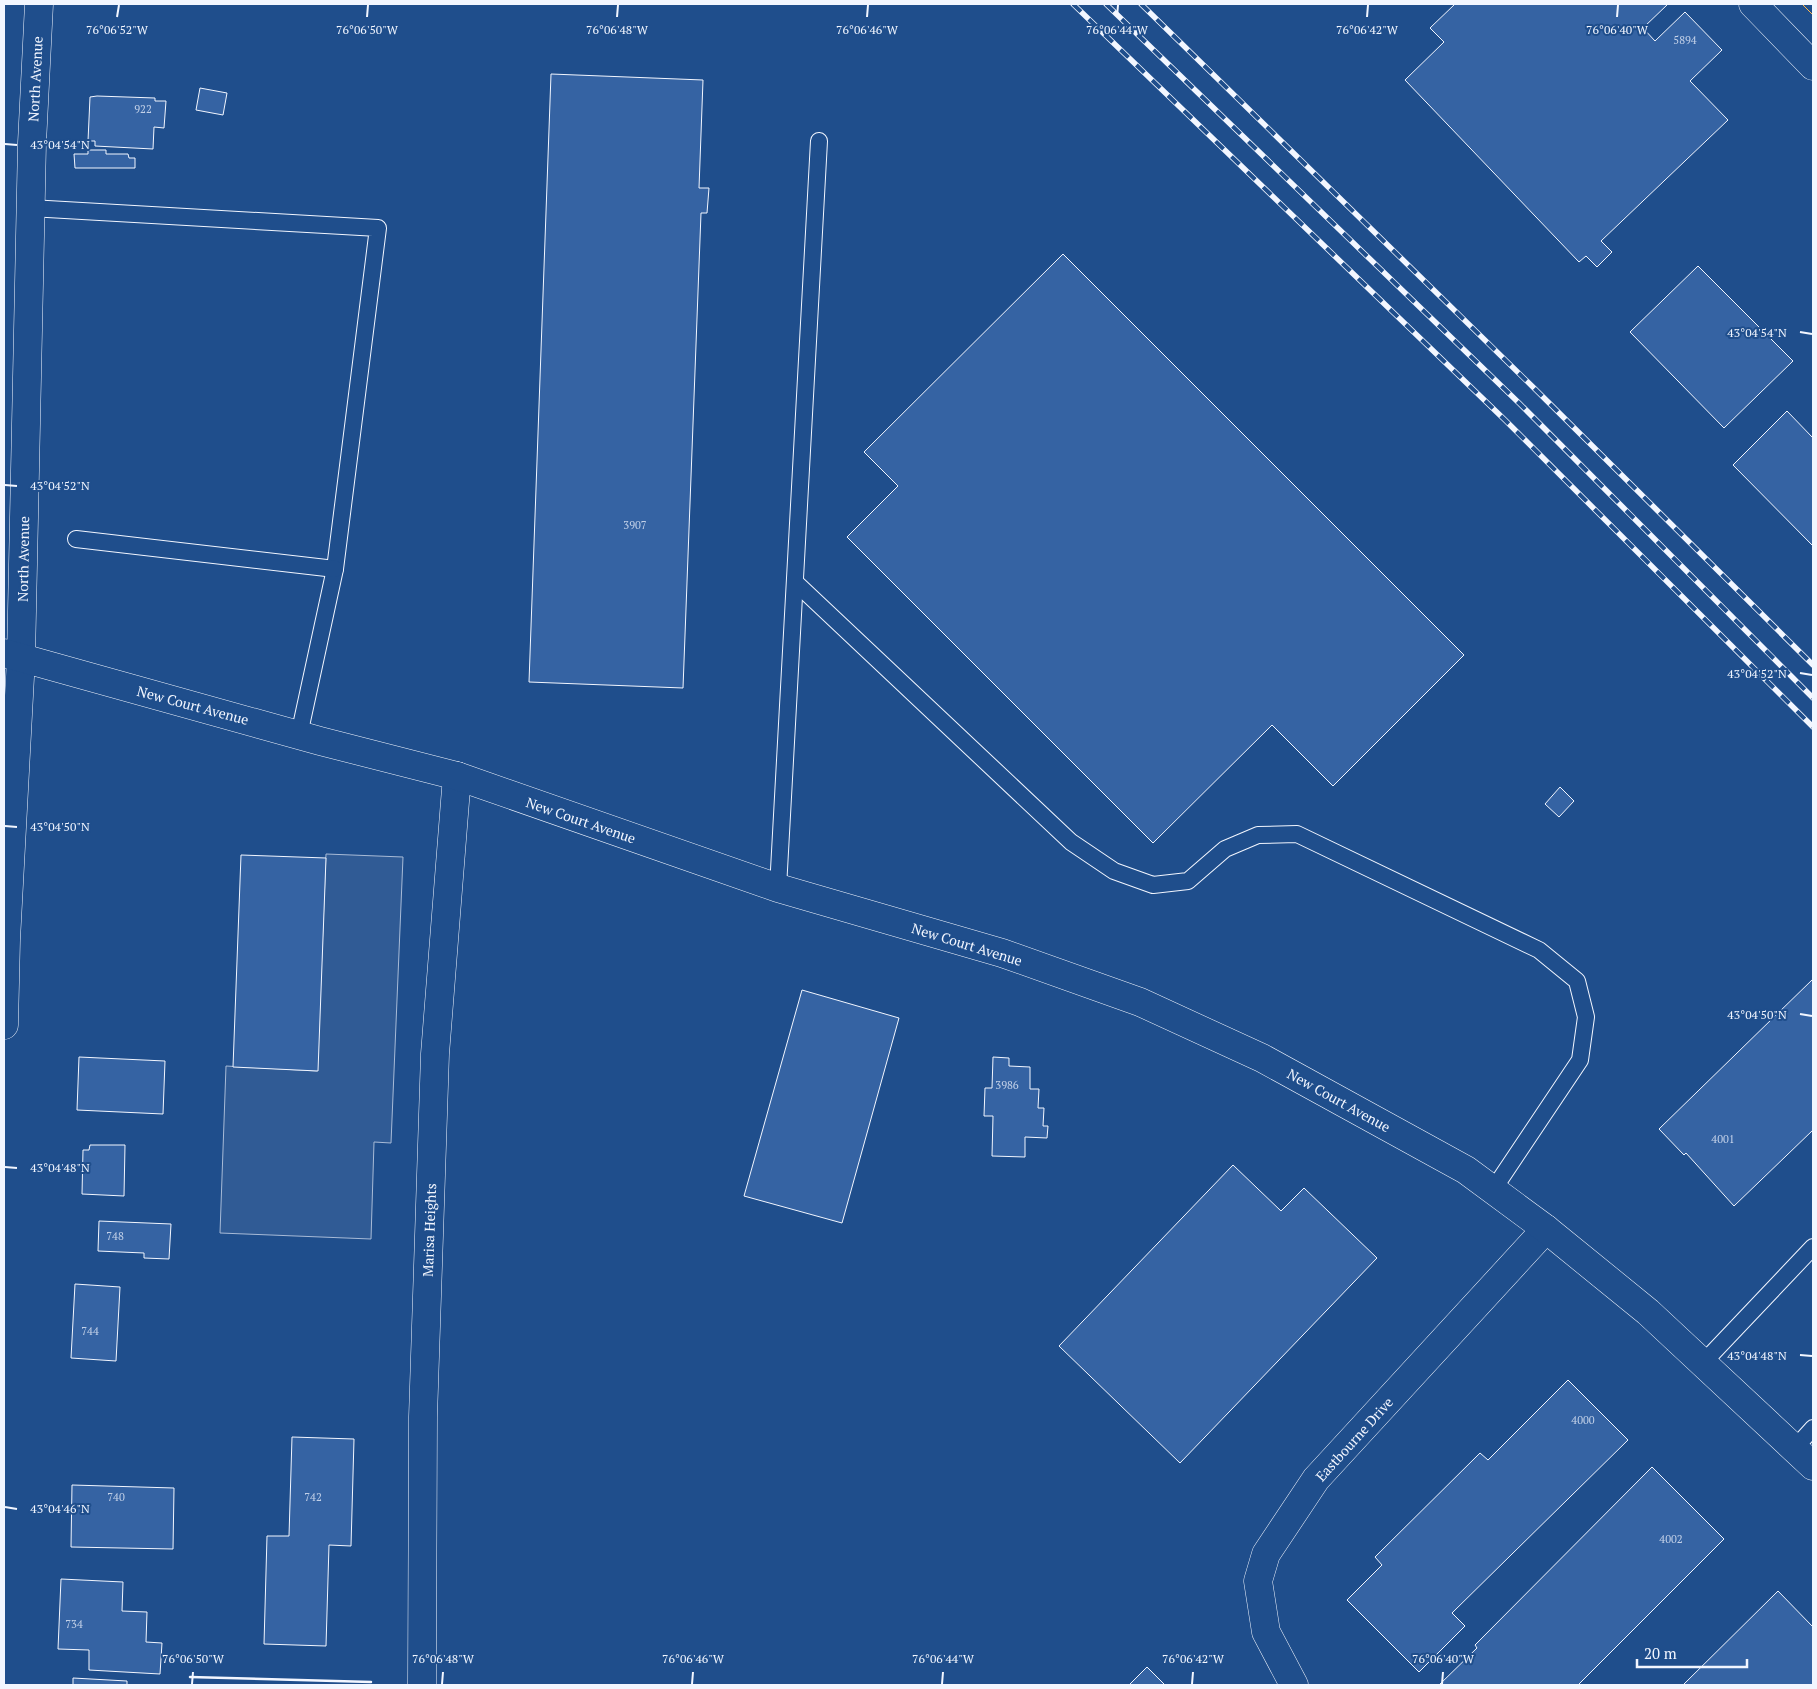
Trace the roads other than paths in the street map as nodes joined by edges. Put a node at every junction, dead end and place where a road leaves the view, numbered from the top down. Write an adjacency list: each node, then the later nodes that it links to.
1 (39, 4): 5 (street, North Avenue)
2 (1753, 4): 3 (street)
3 (1813, 66)
4 (819, 141): 8 (lane)
5 (30, 208): 7 (lane); 9 (street, North Avenue)
6 (76, 539): 7 (lane)
7 (335, 569): 10 (lane)
8 (794, 582): 12 (lane); 14 (lane)
9 (12, 655): 10 (street, New Court Avenue); 13 (street, North Avenue)
10 (299, 735): 11 (street, New Court Avenue)
11 (456, 776): 12 (street, New Court Avenue); 20 (street, Marisa Heights)
12 (778, 888): 14 (street, New Court Avenue)
13 (4, 1025)
14 (1493, 1190): 15 (street, New Court Avenue)
15 (1546, 1229): 17 (street, New Court Avenue); 21 (street, Eastbourne Drive)
16 (1813, 1247): 17 (lane)
17 (1704, 1364): 19 (street, New Court Avenue)
18 (1813, 1428): 19 (lane)
19 (1804, 1457)
20 (422, 1685)
21 (1294, 1685)

